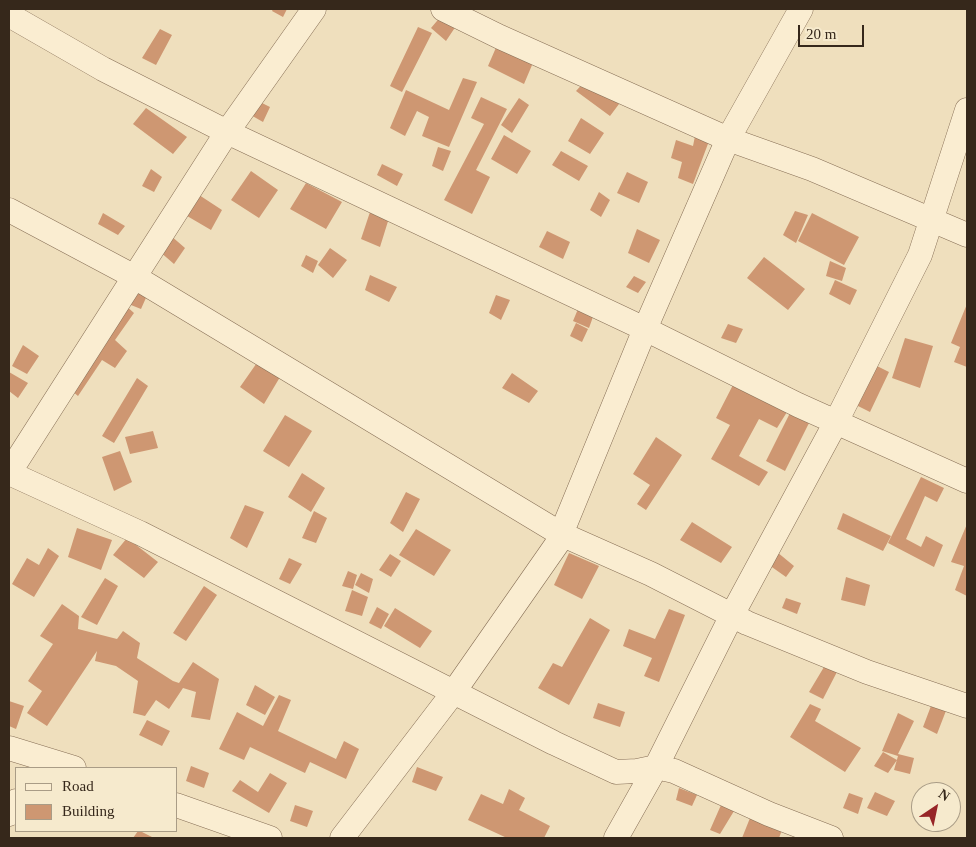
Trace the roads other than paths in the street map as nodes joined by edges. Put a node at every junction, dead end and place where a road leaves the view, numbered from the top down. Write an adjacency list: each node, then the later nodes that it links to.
1 (314, 9): 6 (street)
2 (443, 9): 7 (street)
3 (801, 9): 7 (street)
4 (9, 15): 6 (street)
5 (967, 110): 9 (street)
6 (226, 132): 11 (street); 12 (street)
7 (728, 139): 9 (street); 12 (street)
8 (9, 210): 11 (street)
9 (932, 218): 10 (street); 13 (street)
10 (967, 235)
11 (133, 276): 14 (street); 16 (street)
12 (645, 328): 13 (street); 16 (street)
13 (836, 422): 15 (street); 17 (street)
14 (9, 473): 18 (street)
15 (967, 481)
16 (561, 534): 17 (street); 18 (street)
17 (732, 615): 19 (street); 23 (street)
18 (453, 693): 23 (street); 28 (street)
19 (967, 706)
20 (9, 748): 21 (street)
21 (39, 763): 22 (street)
22 (67, 767)
23 (656, 767): 29 (street); 30 (street)
24 (15, 803): 26 (street)
25 (178, 806): 27 (street)
26 (9, 814)
27 (270, 838)
28 (342, 838)
29 (616, 838)
30 (831, 838)

